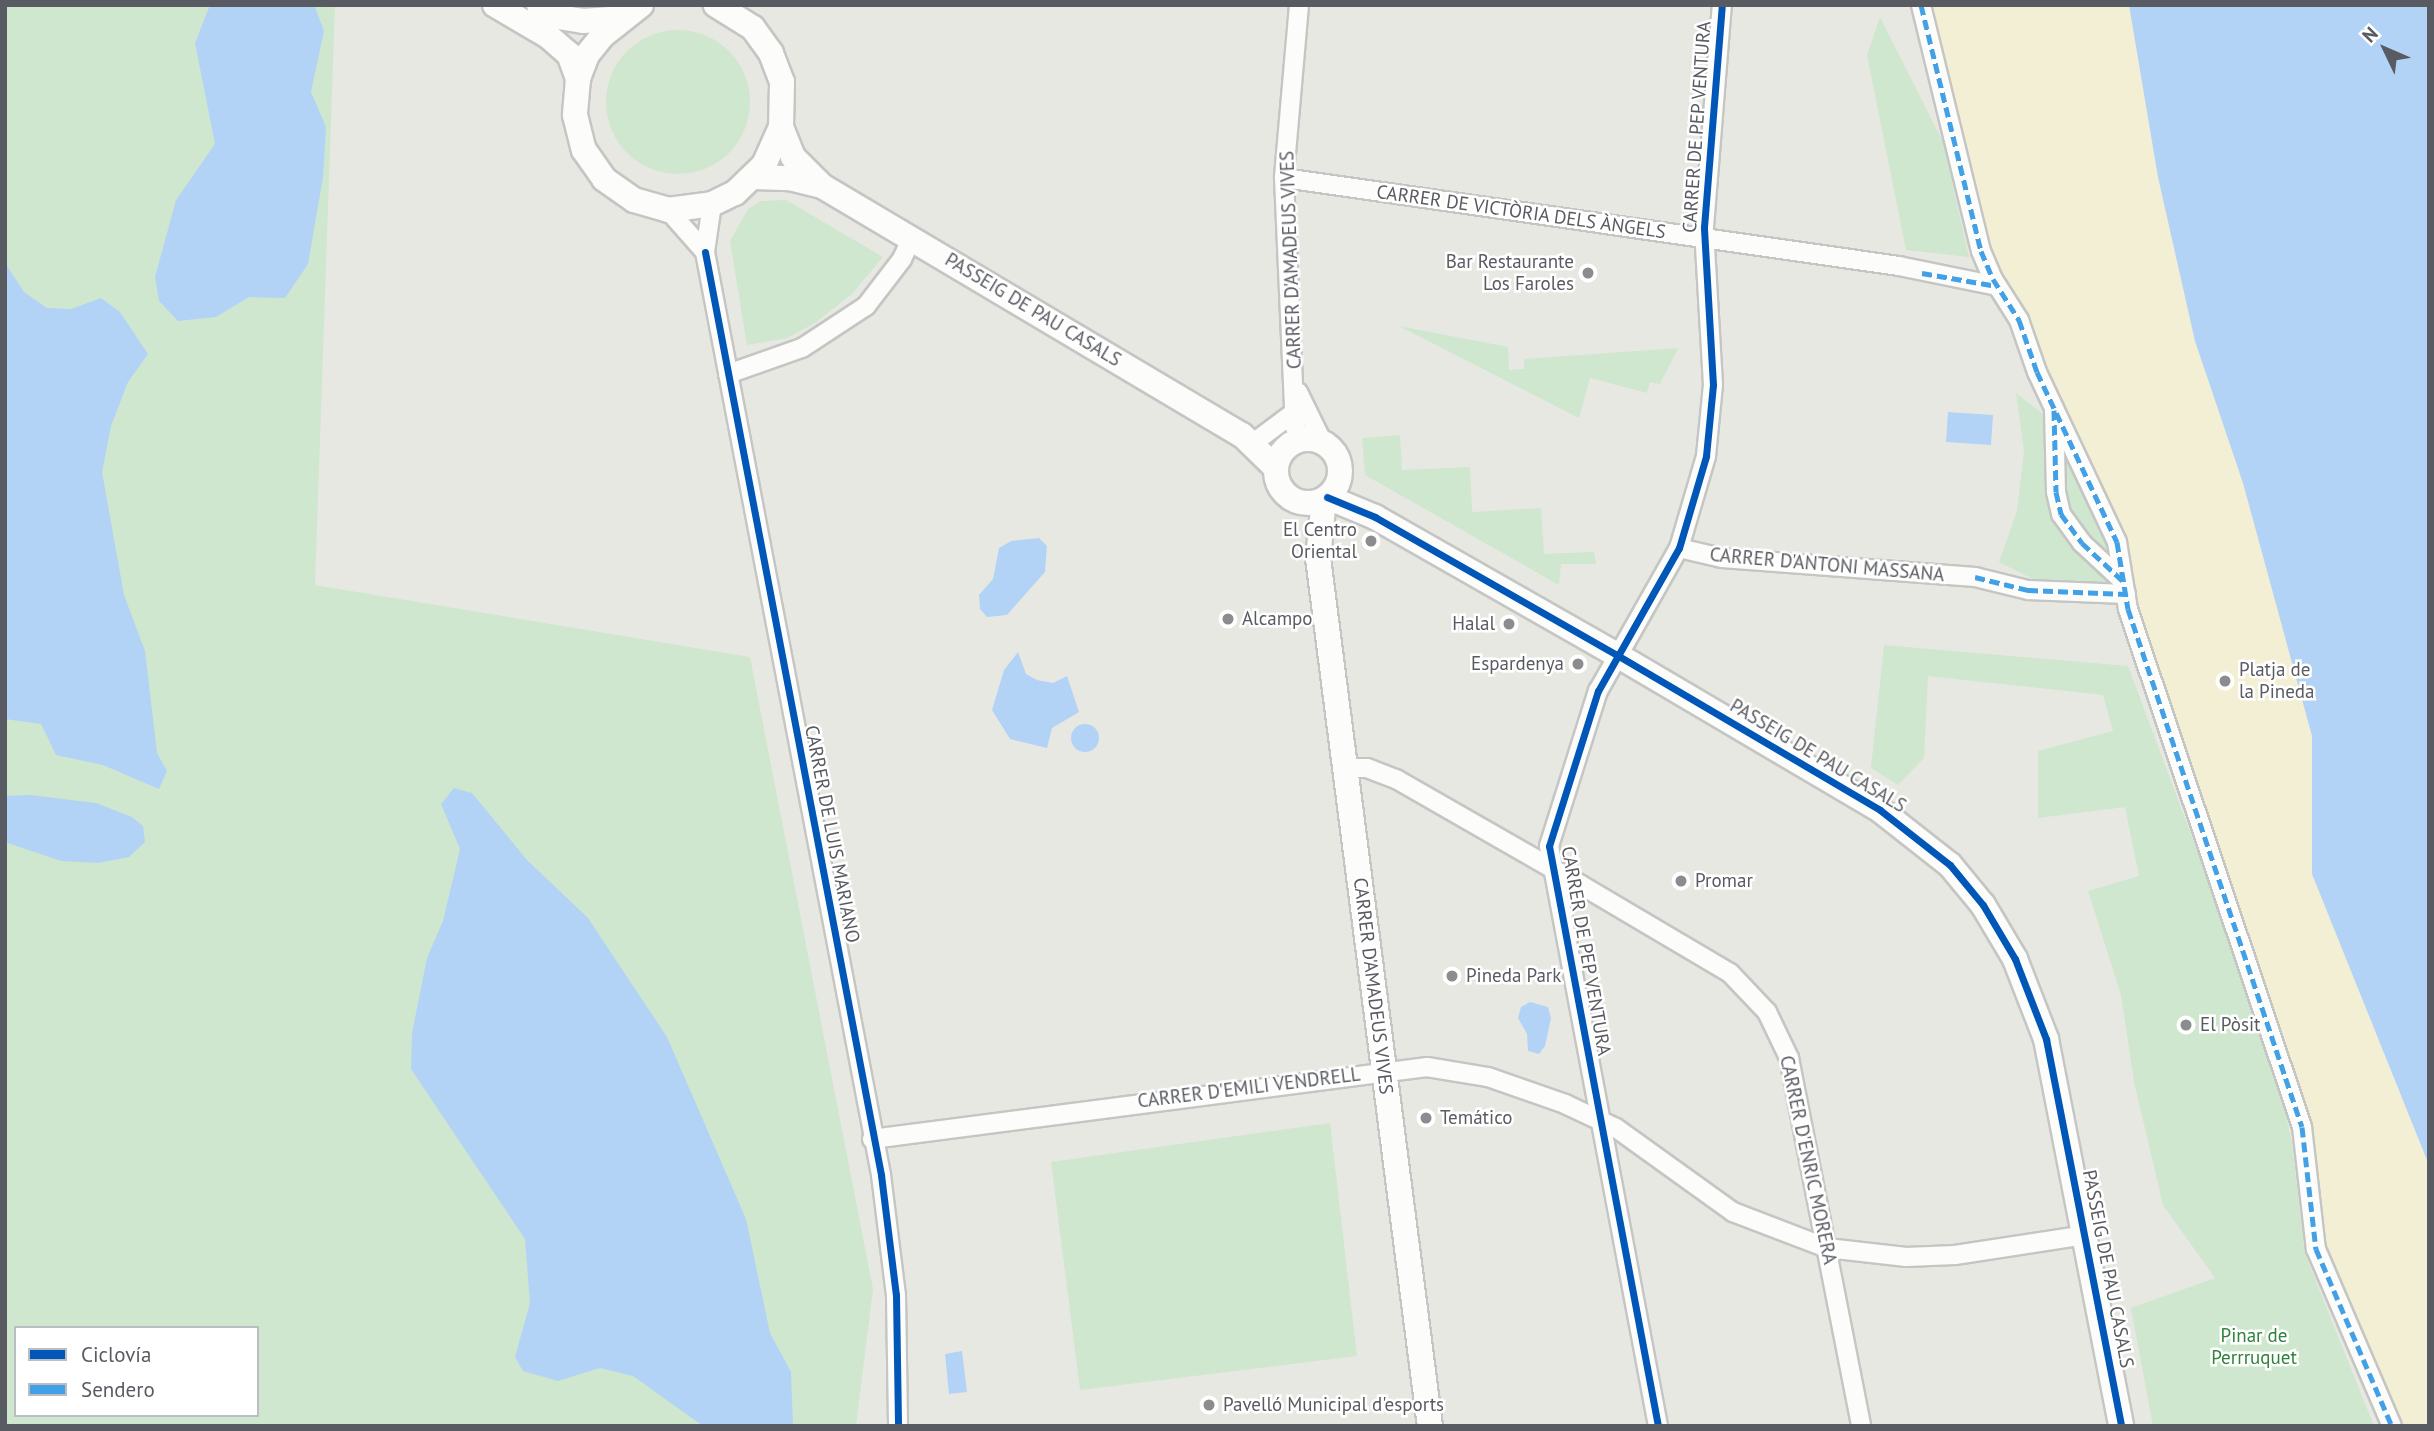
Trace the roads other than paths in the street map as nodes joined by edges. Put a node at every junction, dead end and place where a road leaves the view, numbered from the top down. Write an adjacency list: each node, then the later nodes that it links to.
1 (495, 5): 8 (street)
2 (539, 5): 7 (street)
3 (716, 5): 9 (street)
4 (1299, 5): 11 (street, CARRER D'AMADEUS VIVES)
5 (1721, 5): 15 (street, CARRER DE PEP VENTURA)
6 (1921, 5): 18 (street)
7 (632, 12): 8 (street)
8 (578, 79): 14 (street)
9 (781, 127): 10 (street); 12 (street, PASSEIG DE PAU CASALS)
10 (754, 177): 12 (street, PASSEIG DE PAU CASALS); 13 (street)
11 (1284, 178): 15 (street, CARRER DE VICTÒRIA DELS ÀNGELS); 20 (street, CARRER D'AMADEUS VIVES)
12 (822, 186): 16 (street, PASSEIG DE PAU CASALS)
13 (712, 204): 14 (street); 17 (street, CARRER DE LUIS MARIANO)
14 (668, 210): 17 (street)
15 (1704, 237): 18 (street, CARRER DE VICTÒRIA DELS ÀNGELS); 31 (street, CARRER DE PEP VENTURA)
16 (912, 238): 19 (street); 23 (street, PASSEIG DE PAU CASALS)
17 (705, 252): 19 (street, CARRER DE LUIS MARIANO)
18 (1997, 286): 21 (street)
19 (728, 373): 38 (street, CARRER DE LUIS MARIANO)
20 (1297, 388): 22 (street, CARRER D'AMADEUS VIVES); 24 (street, CARRER D'AMADEUS VIVES)
21 (2054, 405): 32 (street); 32 (street)
22 (1296, 411): 23 (street); 24 (street, CARRER D'AMADEUS VIVES)
23 (1251, 436): 24 (street, PASSEIG DE PAU CASALS); 25 (street, PASSEIG DE PAU CASALS)
24 (1306, 440): 25 (street); 26 (street)
25 (1275, 467): 28 (street)
26 (1340, 470): 27 (street); 29 (street, PASSEIG DE PAU CASALS)
27 (1326, 498): 28 (street); 29 (street, PASSEIG DE PAU CASALS); 30 (street, CARRER D'AMADEUS VIVES)
28 (1296, 501): 30 (street, CARRER D'AMADEUS VIVES)
29 (1366, 514): 30 (street); 33 (street, PASSEIG DE PAU CASALS)
30 (1317, 538): 34 (street, CARRER D'AMADEUS VIVES)
31 (1679, 548): 32 (street, CARRER D'ANTONI MASSANA); 33 (street, CARRER DE PEP VENTURA)
32 (2124, 587): 46 (street)
33 (1617, 654): 35 (street, CARRER DE PEP VENTURA); 39 (street, PASSEIG DE PAU CASALS)
34 (1345, 768): 35 (street, CARRER D'ENRIC MORERA); 36 (street, CARRER D'AMADEUS VIVES)
35 (1552, 869): 37 (street, CARRER DE PEP VENTURA); 40 (street, CARRER D'ENRIC MORERA)
36 (1384, 1070): 37 (street, CARRER D'EMILI VENDRELL); 38 (street, CARRER D'EMILI VENDRELL); 42 (street, CARRER D'AMADEUS VIVES)
37 (1600, 1119): 40 (street, CARRER D'EMILI VENDRELL); 43 (street, CARRER DE PEP VENTURA)
38 (872, 1139): 41 (street, CARRER DE LUIS MARIANO)
39 (2086, 1235): 40 (street, CARRER D'EMILI VENDRELL); 45 (street, PASSEIG DE PAU CASALS)
40 (1827, 1248): 44 (street, CARRER D'ENRIC MORERA)
41 (898, 1426)
42 (1430, 1426)
43 (1658, 1426)
44 (1861, 1426)
45 (2121, 1426)
46 (2392, 1426)

